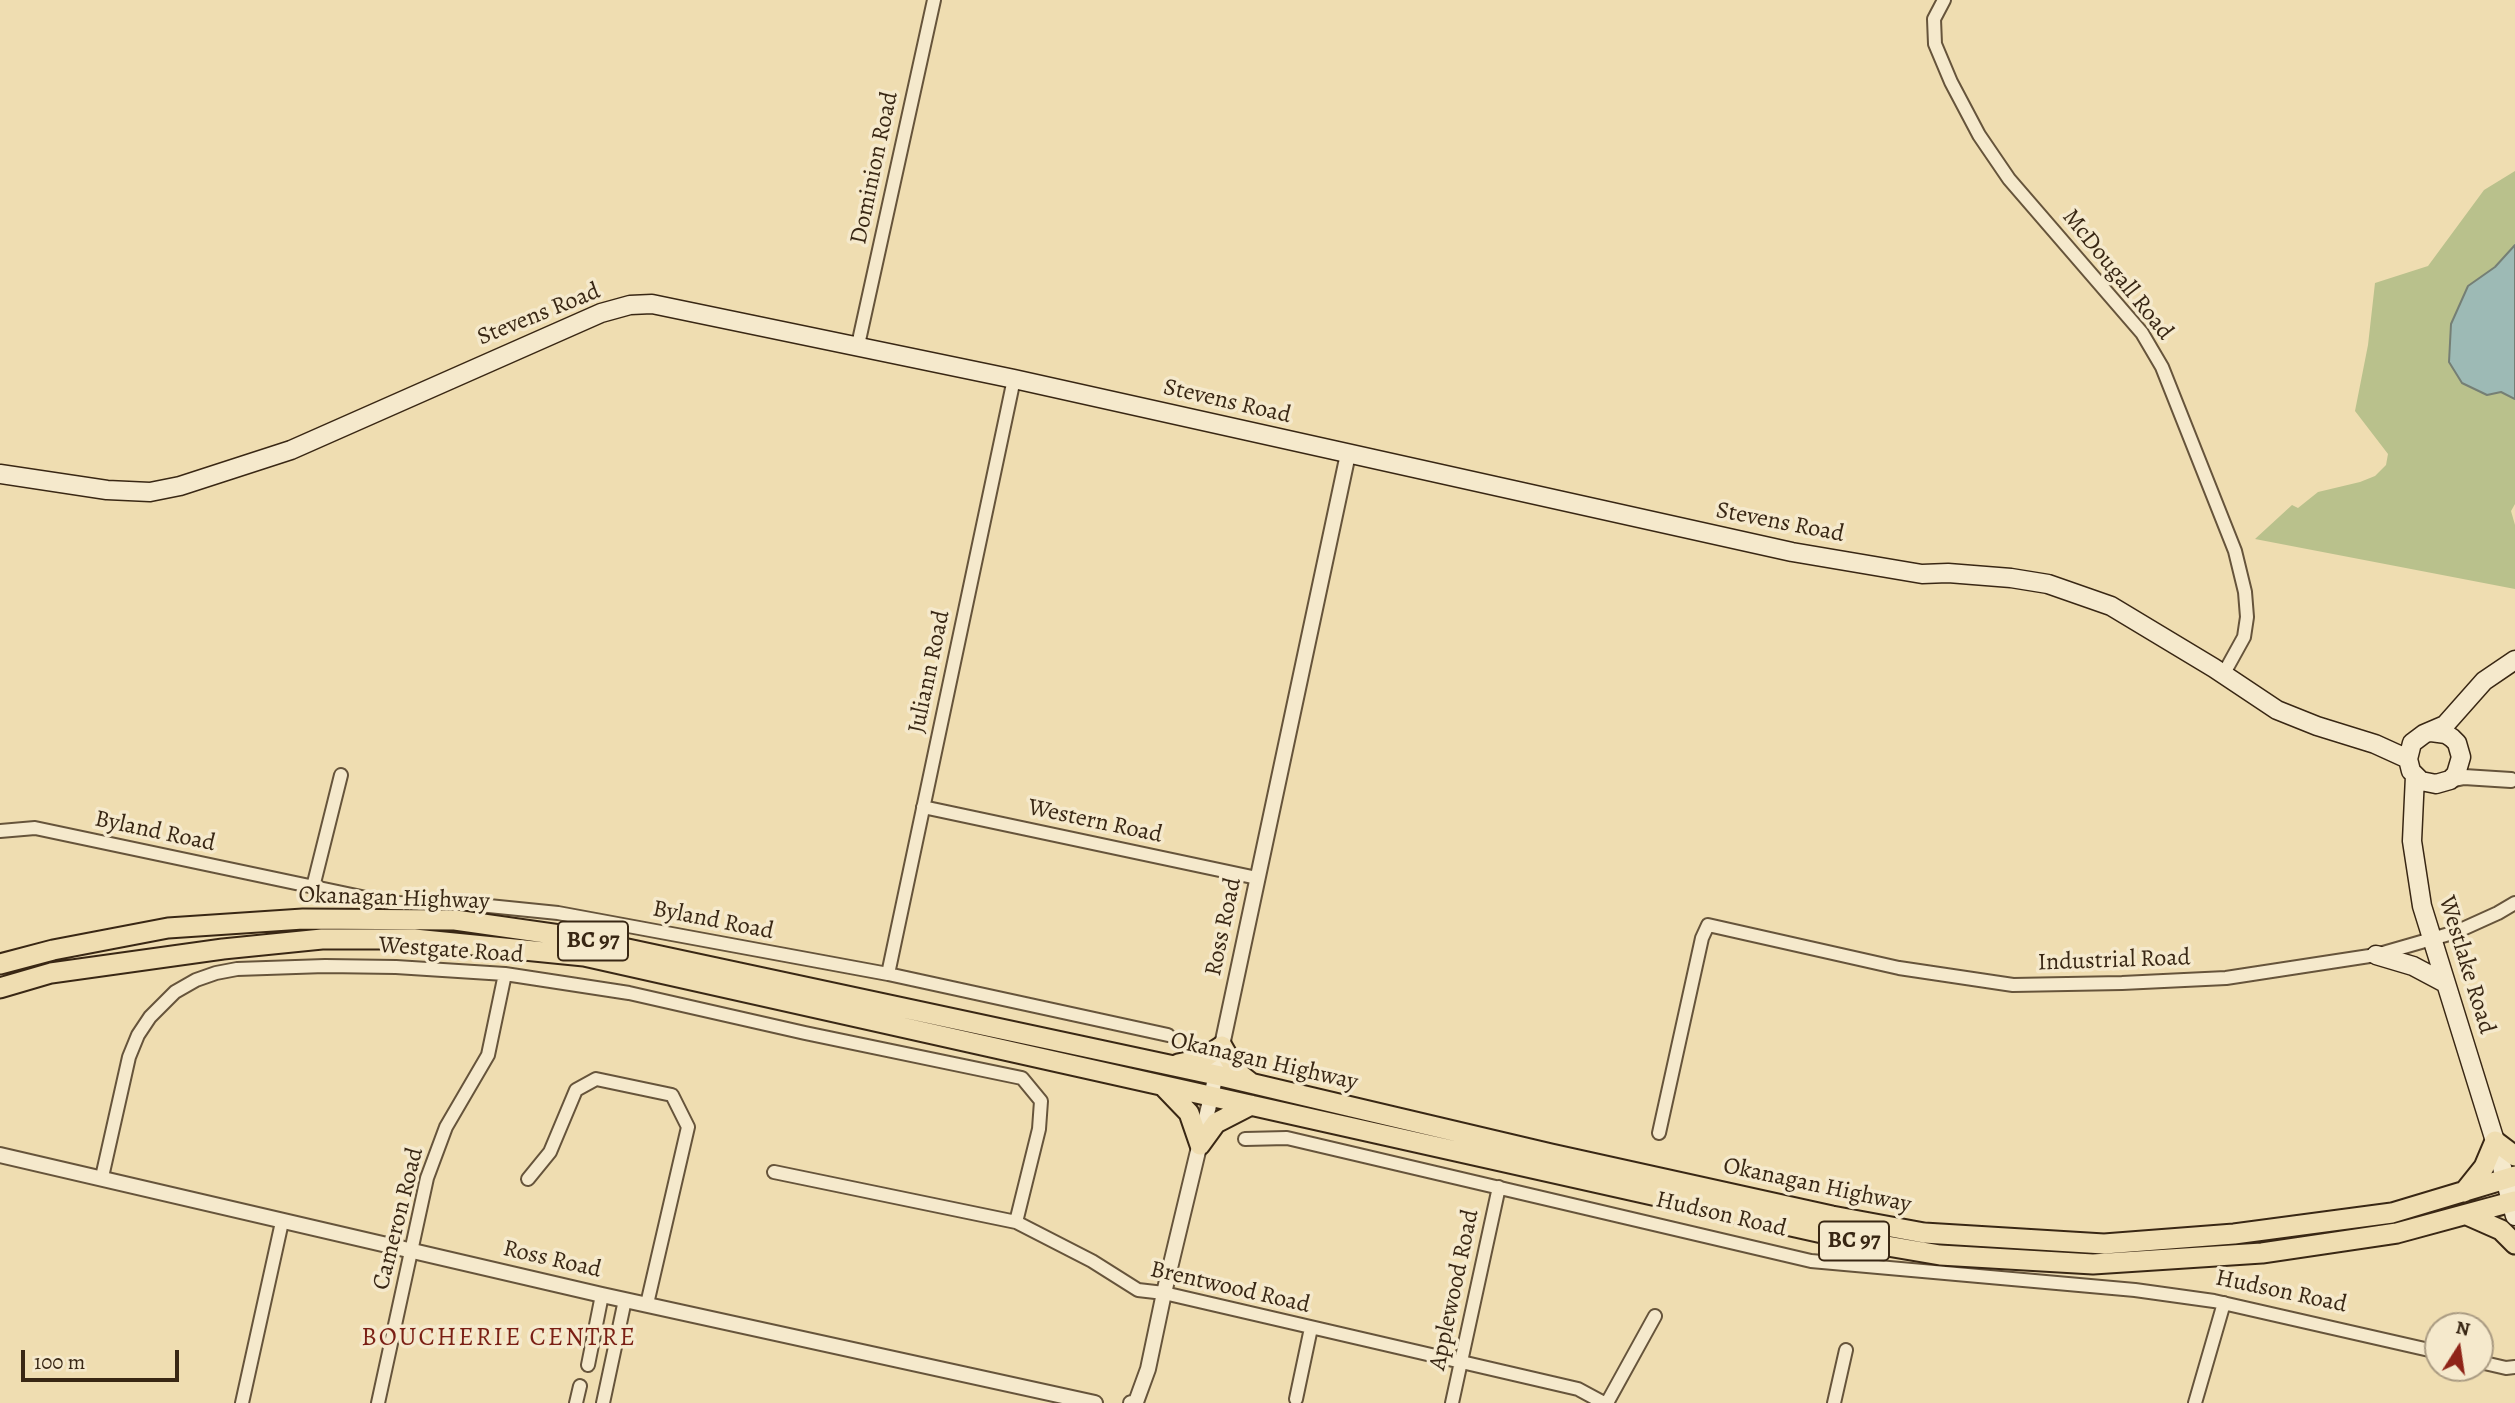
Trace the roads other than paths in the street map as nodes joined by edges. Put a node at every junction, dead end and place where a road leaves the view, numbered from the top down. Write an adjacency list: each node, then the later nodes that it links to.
1 (934, 0): 3 (street, Dominion Road)
2 (1944, 0): 11 (street, McDougall Road)
3 (858, 345): 4 (main road, Stevens Road); 8 (main road, Stevens Road)
4 (1014, 379): 5 (main road, Stevens Road); 19 (street, Juliann Road)
5 (1348, 454): 11 (main road, Stevens Road); 22 (street, Ross Road)
6 (0, 459): 8 (main road, Stevens Road)
7 (0, 474): 8 (main road, Stevens Road)
8 (62, 482)
9 (2515, 660): 10 (main road)
10 (2499, 672): 12 (main road); 13 (main road)
11 (2223, 675): 14 (main road, Stevens Road)
12 (2431, 732): 13 (main road); 14 (main road)
13 (2459, 750): 17 (street); 18 (main road)
14 (2410, 751): 16 (main road)
15 (341, 775): 23 (street)
16 (2415, 776): 18 (main road); 21 (main road, Westlake Road)
17 (2513, 781): 18 (street)
18 (2443, 782): 21 (main road, Westlake Road)
19 (923, 807): 22 (street, Western Road); 29 (street, Juliann Road)
20 (0, 831): 23 (street, Byland Road)
21 (2415, 861): 25 (main road, Westlake Road)
22 (1257, 878): 33 (street, Ross Road)
23 (313, 887): 29 (street, Byland Road)
24 (2515, 903): 25 (street, Industrial Road)
25 (2431, 940): 26 (street, Industrial Road); 30 (main road, Westlake Road)
26 (2375, 955): 30 (main road); 40 (street, Industrial Road)
27 (2, 963): 34 (highway, Okanagan Highway / BC 97)
28 (505, 974): 47 (street, Westgate Road); 55 (street, Westgate Road); 57 (street, Cameron Road)
29 (888, 974): 32 (street, Byland Road)
30 (2445, 983): 42 (main road, Westlake Road)
31 (0, 988): 37 (highway, Okanagan Highway / BC 97)
32 (1168, 1035)
33 (1222, 1046): 34 (highway); 35 (street, Ross Road); 36 (highway)
34 (1172, 1066): 35 (highway, Okanagan Highway / BC 97)
35 (1216, 1075): 36 (highway, Okanagan Highway / BC 97); 38 (street, Ross Road)
36 (1252, 1084): 51 (highway, Okanagan Highway / BC 97)
37 (1164, 1086): 38 (highway, Okanagan Highway / BC 97); 43 (highway)
38 (1211, 1097): 39 (highway, Okanagan Highway / BC 97); 43 (street, Ross Road)
39 (1251, 1105): 43 (highway); 53 (highway, Okanagan Highway / BC 97)
40 (1659, 1133)
41 (1245, 1139): 50 (street, Hudson Road)
42 (2495, 1141): 45 (highway); 48 (main road, Westlake Road); 51 (highway)
43 (1200, 1144): 58 (street, Ross Road)
44 (0, 1155): 47 (street, Ross Road)
45 (2515, 1156)
46 (774, 1172): 55 (street, Brentwood Road)
47 (102, 1177): 54 (street, Ross Road)
48 (2510, 1178): 51 (highway, Okanagan Highway / BC 97); 52 (main road, Westlake Road)
49 (528, 1179): 62 (street)
50 (1499, 1187): 61 (street, Hudson Road); 67 (street, Applewood Road)
51 (2464, 1192)
52 (2514, 1206): 53 (highway, Okanagan Highway / BC 97)
53 (2467, 1215): 56 (highway)
54 (282, 1222): 57 (street, Ross Road); 73 (street)
55 (1016, 1222): 58 (street, Brentwood Road)
56 (2515, 1244)
57 (411, 1251): 59 (street, Ross Road); 74 (street, Cameron Road)
58 (1164, 1293): 64 (street, Brentwood Road); 78 (street, Ross Road)
59 (602, 1296): 60 (street, Ross Road); 68 (street)
60 (625, 1300): 62 (street, Ross Road); 76 (street)
61 (2224, 1303): 65 (street, Hudson Road); 82 (street)
62 (647, 1304): 77 (street, Ross Road)
63 (1655, 1316): 80 (street)
64 (1311, 1328): 67 (street, Brentwood Road); 72 (street)
65 (2424, 1349)
66 (1846, 1350): 81 (street)
67 (1461, 1363): 79 (street, Applewood Road); 80 (street, Brentwood Road)
68 (588, 1365)
69 (2494, 1365): 70 (street)
70 (2515, 1367)
71 (580, 1386): 75 (street)
72 (1296, 1399)
73 (242, 1403)
74 (378, 1403)
75 (576, 1403)
76 (603, 1403)
77 (1095, 1403)
78 (1131, 1403)
79 (1452, 1403)
80 (1606, 1403)
81 (1834, 1403)
82 (2195, 1403)

